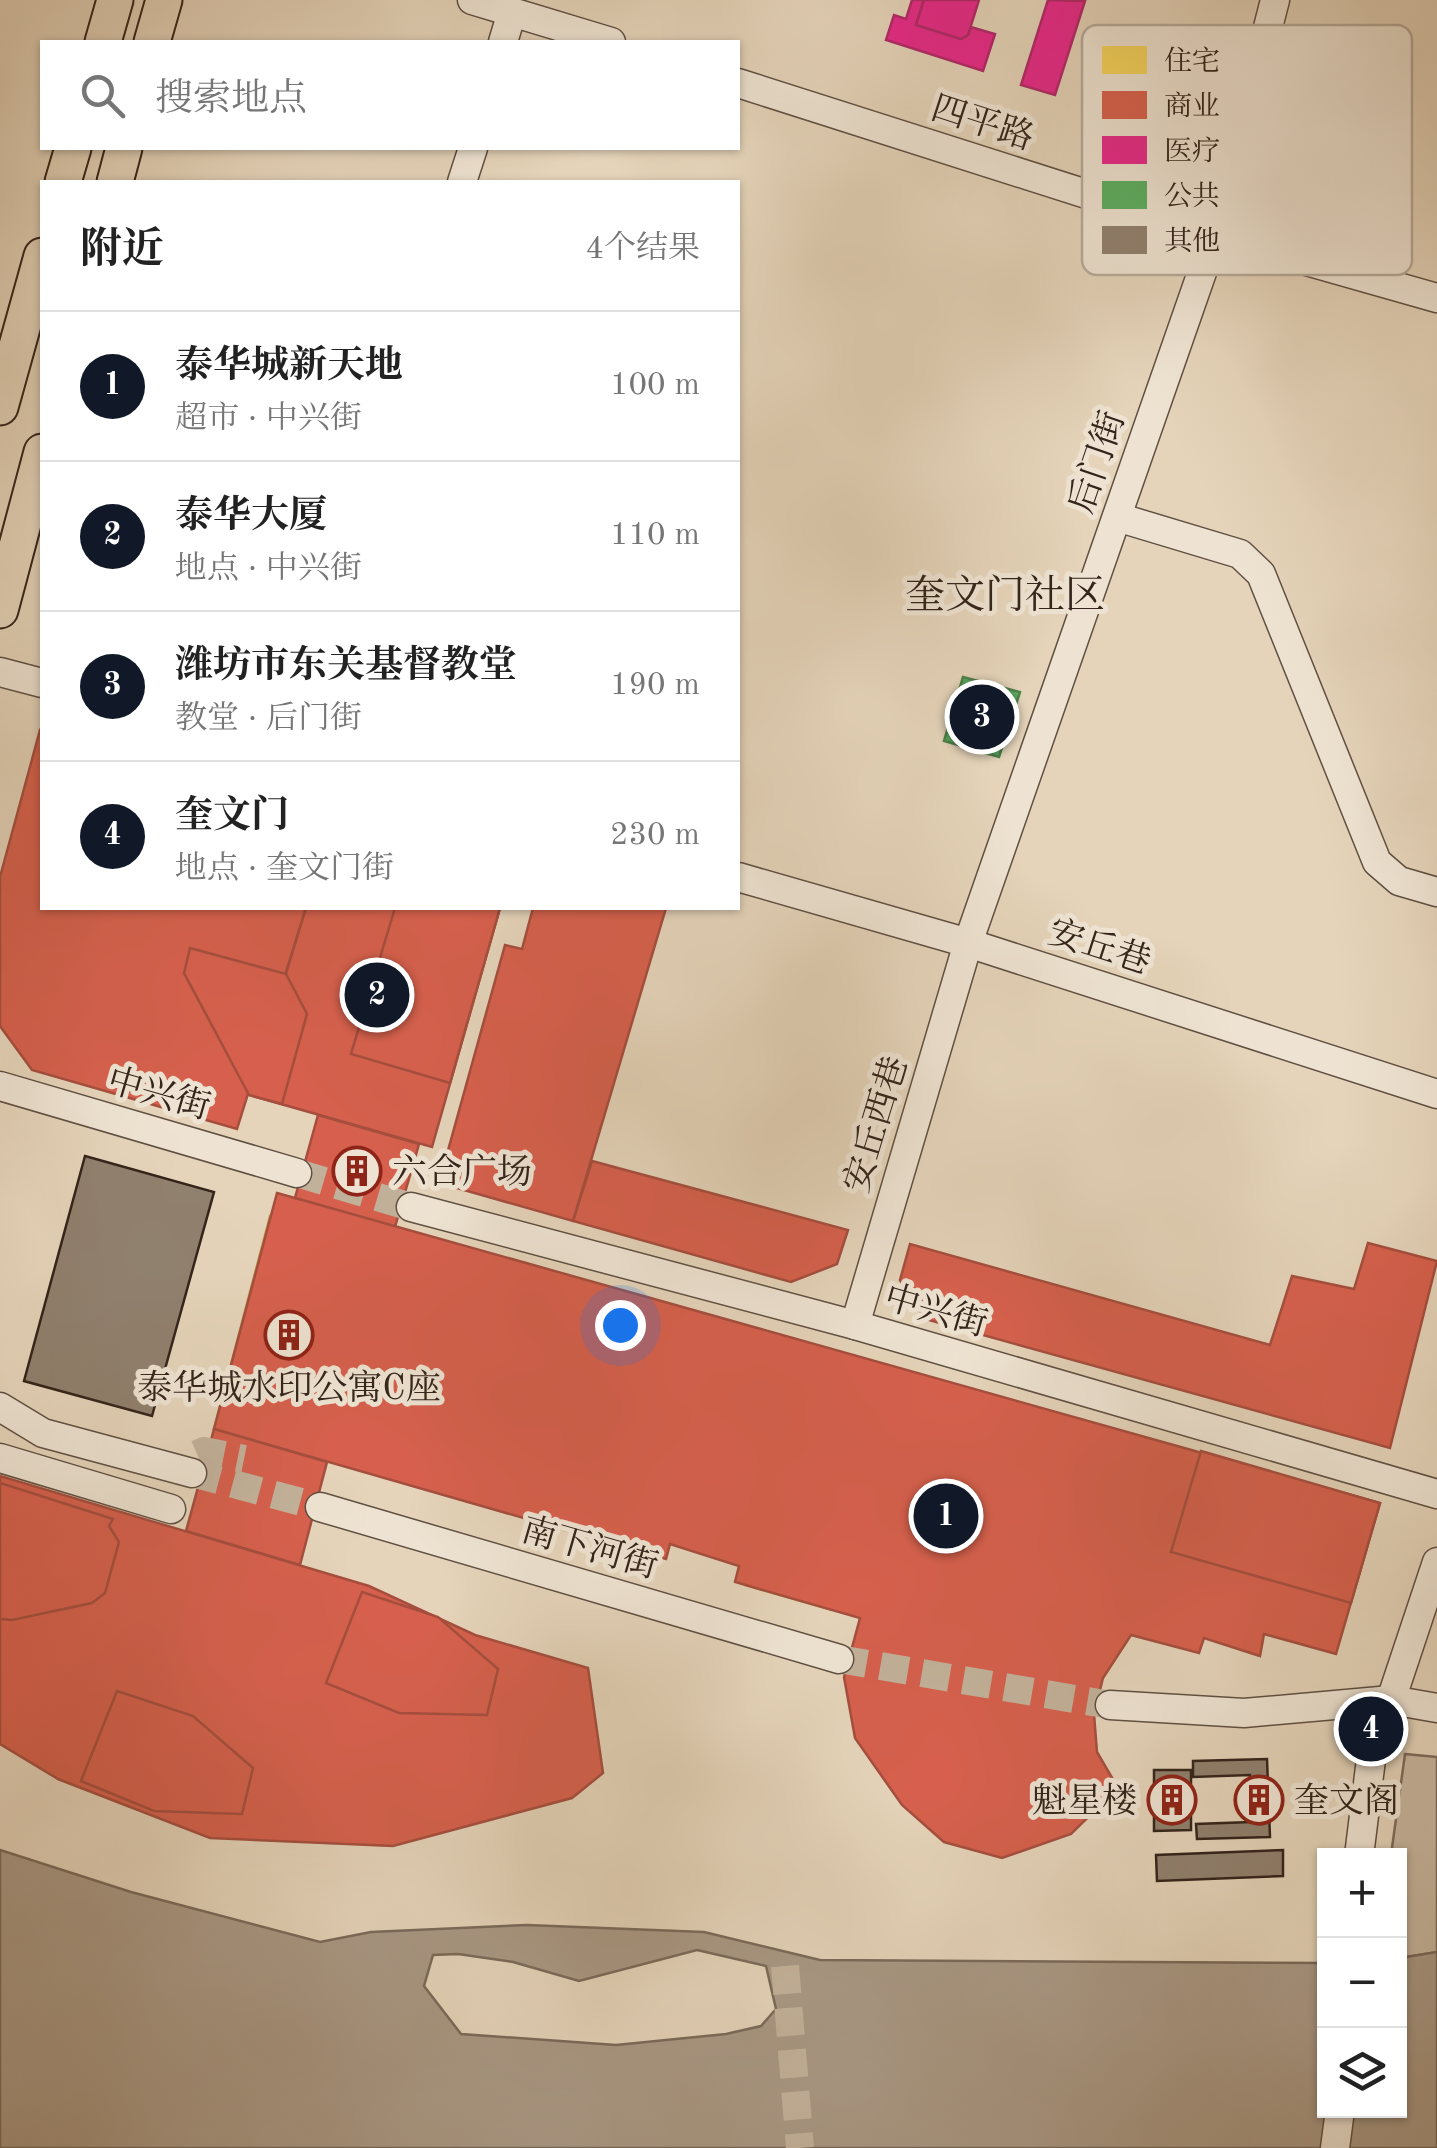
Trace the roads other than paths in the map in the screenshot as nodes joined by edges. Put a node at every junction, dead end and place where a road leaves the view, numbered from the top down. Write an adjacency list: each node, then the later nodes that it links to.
1 (115, 0): 7 (main road)
2 (164, 0): 8 (main road)
3 (472, 0): 5 (street)
4 (1275, 0): 6 (street, 后门街)
5 (512, 12): 9 (street); 10 (street)
6 (1269, 25)
7 (104, 40)
8 (153, 40)
9 (504, 40)
10 (603, 40)
11 (740, 84): 18 (street, 四平路)
12 (72, 150): 15 (main road)
13 (123, 150): 16 (main road)
14 (471, 150): 17 (street)
15 (64, 180)
16 (116, 180)
17 (463, 180)
18 (1082, 193)
19 (40, 263): 23 (main road)
20 (1201, 275): 25 (street, 后门街)
21 (1355, 275): 22 (street, 四平路)
22 (1437, 298)
23 (0, 407)
24 (40, 460): 26 (main road)
25 (1117, 516): 30 (street); 31 (street, 后门街)
26 (0, 610)
27 (0, 672): 28 (street)
28 (40, 682)
29 (740, 878): 31 (street, 安丘巷)
30 (1437, 892)
31 (968, 943): 33 (street, 安丘巷); 36 (street, 安丘西巷)
32 (0, 1086): 34 (street, 中兴街)
33 (1437, 1094)
34 (297, 1173)
35 (411, 1208): 36 (street, 中兴街)
36 (855, 1326): 42 (street, 中兴街)
37 (0, 1407): 39 (street)
38 (0, 1421): 39 (street)
39 (44, 1433): 41 (street)
40 (0, 1458): 44 (street)
41 (194, 1464)
42 (1437, 1494)
43 (320, 1506): 46 (street, 南下河街)
44 (170, 1508)
45 (1437, 1562): 49 (street)
46 (839, 1659)
47 (1110, 1704): 49 (street)
48 (1437, 1708): 49 (street)
49 (1383, 1709)
50 (1372, 1751): 51 (street)
51 (1360, 1848)
52 (1339, 2118): 53 (street)
53 (1336, 2148)

